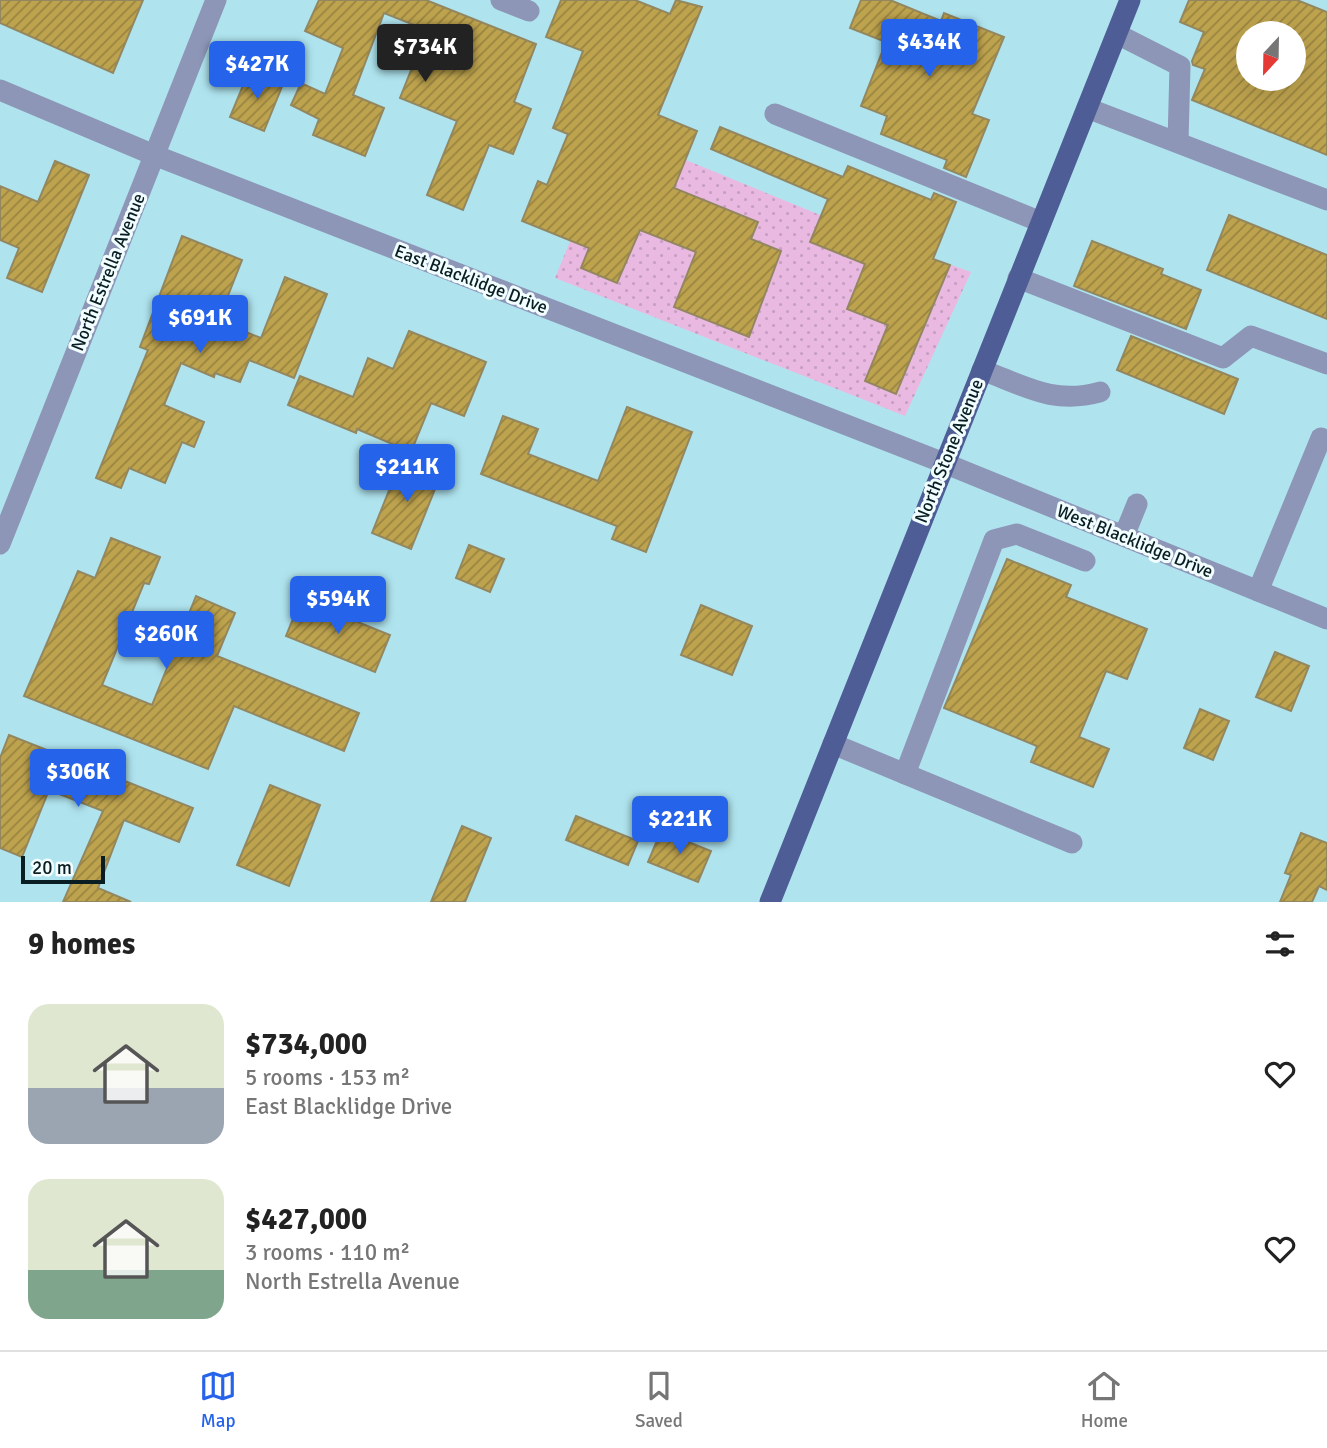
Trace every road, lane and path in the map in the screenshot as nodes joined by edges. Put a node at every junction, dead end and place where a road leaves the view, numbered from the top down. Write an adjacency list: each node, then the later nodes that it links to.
1 (216, 0): 10 (street, North Estrella Avenue)
2 (501, 0): 4 (street)
3 (1130, 0): 5 (main road, North Stone Avenue)
4 (529, 11)
5 (1116, 34): 7 (main road, North Stone Avenue); 9 (street)
6 (0, 90): 10 (street, East Blacklidge Drive)
7 (1087, 108): 9 (street); 12 (main road, North Stone Avenue)
8 (775, 114): 12 (street)
9 (1178, 142): 11 (street)
10 (154, 155): 18 (street, East Blacklidge Drive); 21 (street, North Estrella Avenue)
11 (1327, 201)
12 (1041, 222): 13 (main road, North Stone Avenue)
13 (1018, 278): 14 (street); 15 (main road, North Stone Avenue)
14 (1327, 364)
15 (982, 370): 16 (street); 18 (main road, North Stone Avenue)
16 (1100, 392)
17 (1321, 438): 23 (street)
18 (944, 463): 20 (street, West Blacklidge Drive); 25 (main road, North Stone Avenue)
19 (1137, 504): 20 (street)
20 (1124, 536): 23 (street, West Blacklidge Drive)
21 (0, 542)
22 (1085, 561): 26 (street)
23 (1258, 591): 24 (street, West Blacklidge Drive)
24 (1327, 619)
25 (833, 744): 26 (street); 28 (main road, North Stone Avenue)
26 (905, 774): 27 (street)
27 (1072, 843)
28 (770, 902)

